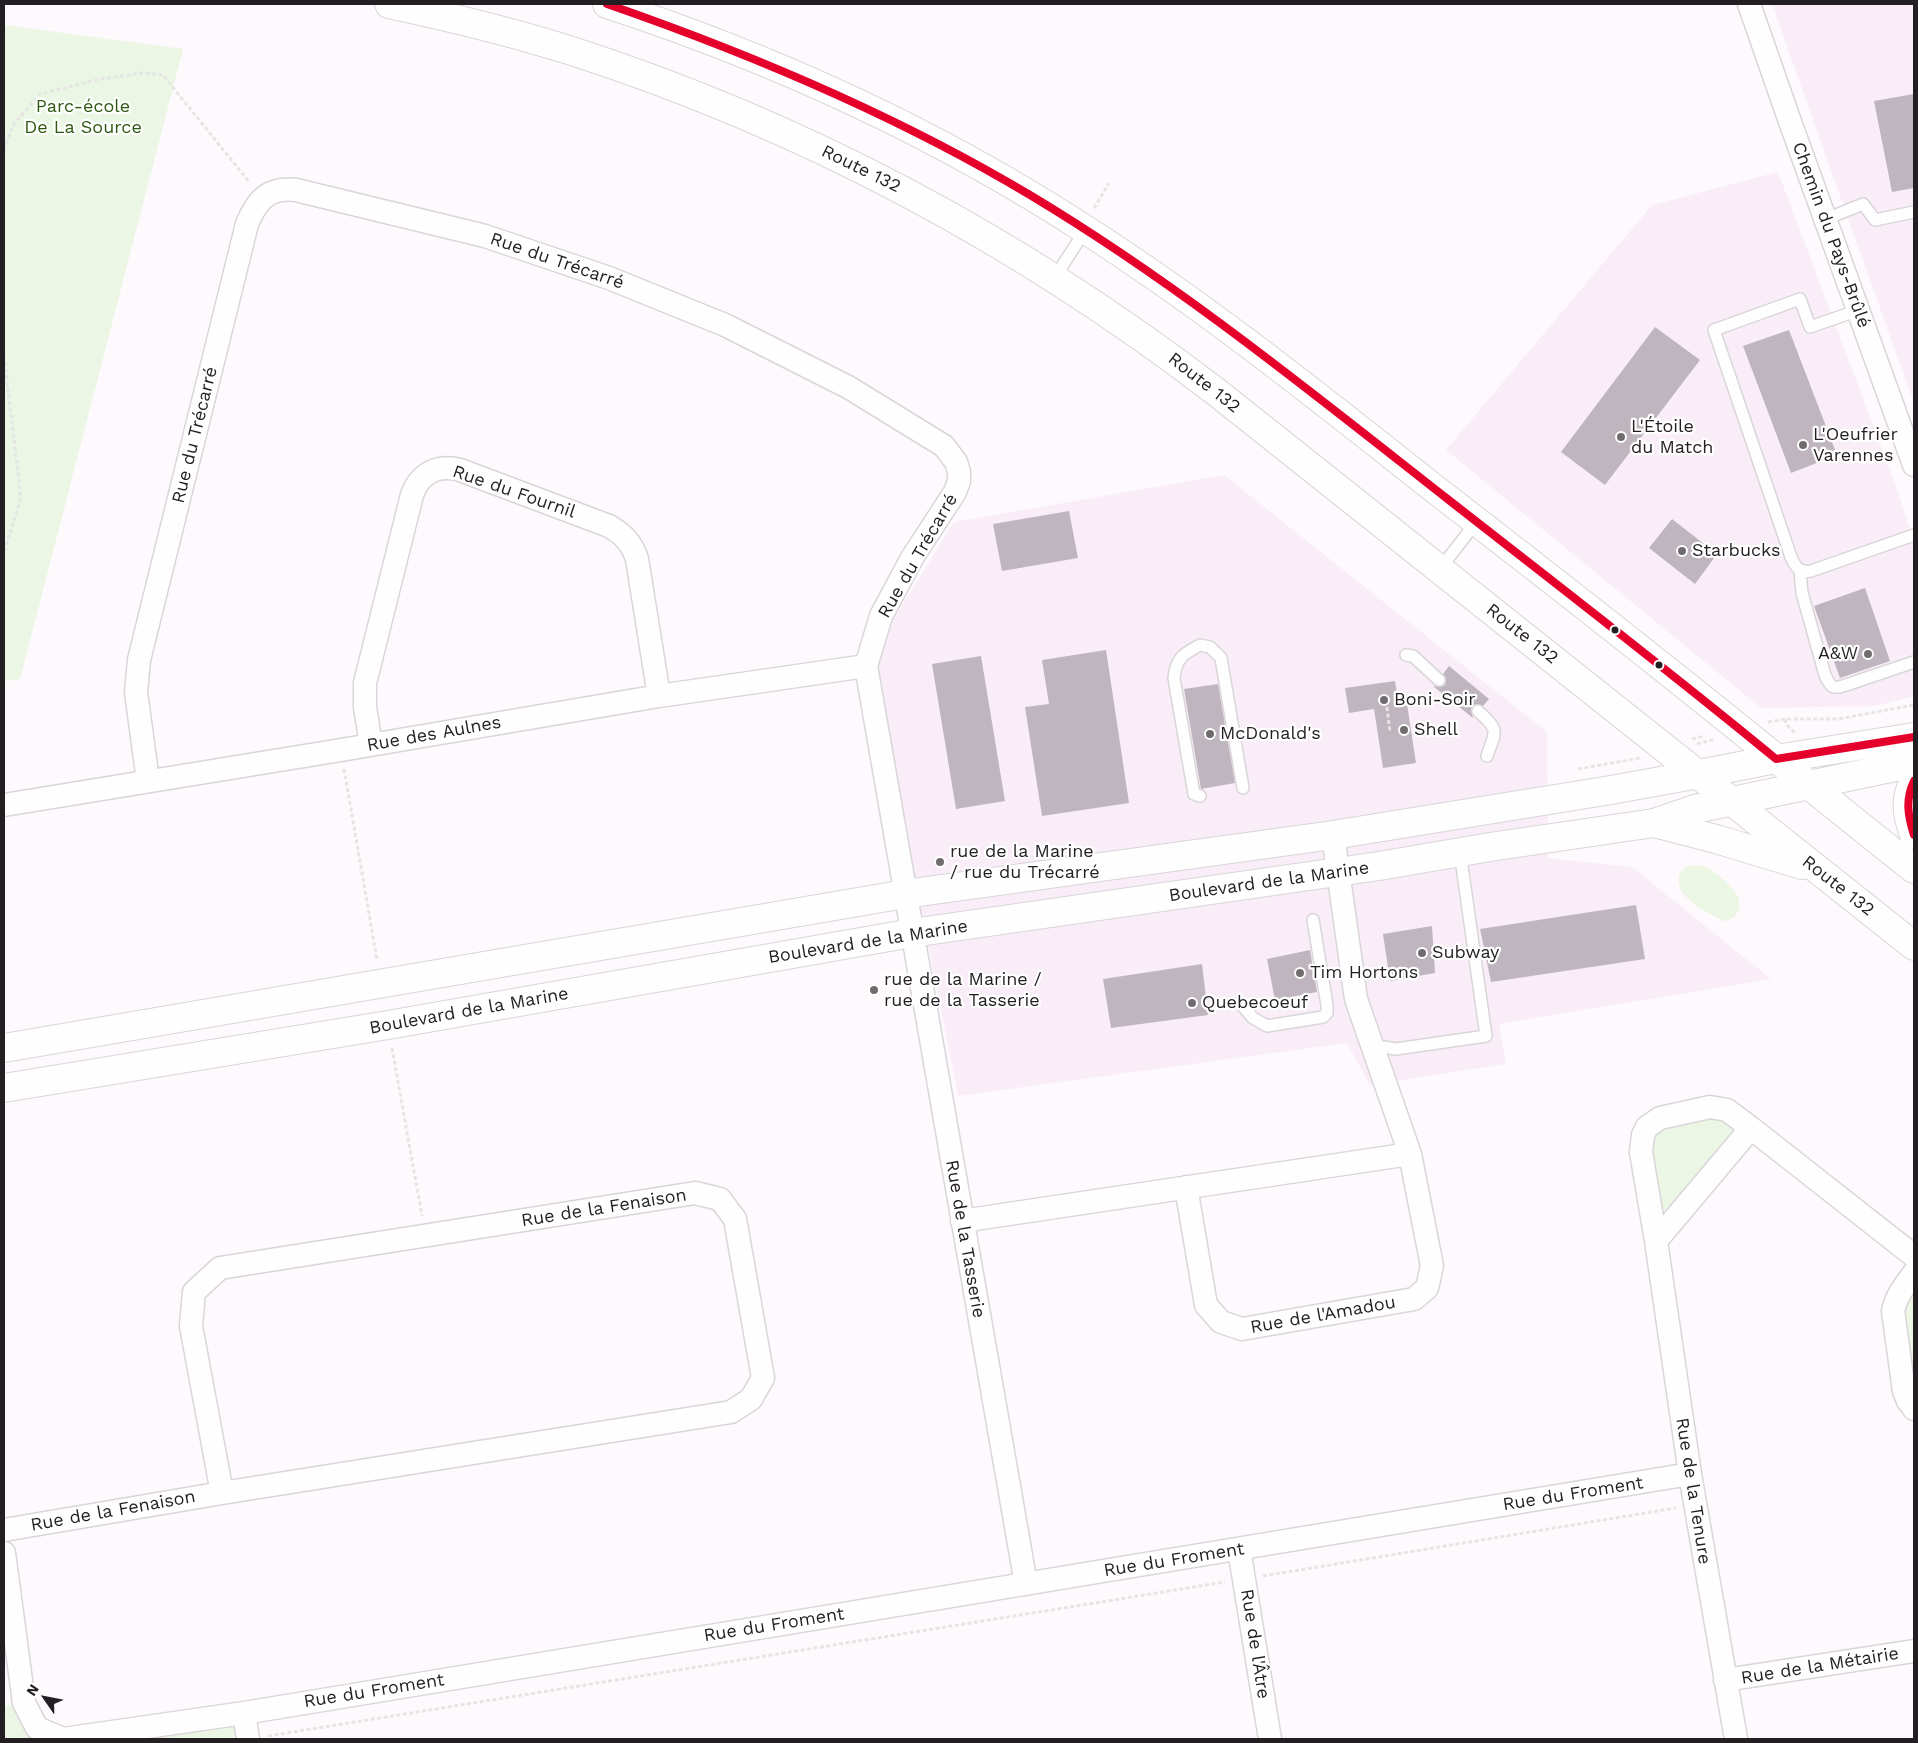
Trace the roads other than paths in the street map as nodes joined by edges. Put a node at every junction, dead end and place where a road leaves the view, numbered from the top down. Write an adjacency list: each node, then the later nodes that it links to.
1 (389, 4): 7 (main road, Route 132)
2 (608, 4): 6 (main road)
3 (1749, 4): 5 (street, Chemin du Pays-Brûlé)
4 (1914, 212): 5 (lane)
5 (1826, 219): 8 (street, Chemin du Pays-Brûlé)
6 (1086, 229): 7 (lane); 10 (main road)
7 (1055, 278): 12 (main road, Route 132)
8 (1859, 310): 9 (street, Chemin du Pays-Brûlé); 13 (lane)
9 (1914, 465)
10 (1477, 522): 12 (lane); 23 (main road)
11 (1914, 535): 13 (lane)
12 (1440, 569): 25 (main road, Route 132)
13 (1800, 570): 15 (lane)
14 (1406, 655): 17 (lane)
15 (1914, 662)
16 (866, 666): 18 (street, Rue des Aulnes); 26 (street, Rue du Trécarré); 40 (street, Rue du Trécarré)
17 (1439, 680)
18 (658, 696): 21 (street, Rue des Aulnes); 21 (street, Rue du Fournil)
19 (1478, 711): 22 (lane)
20 (1914, 737): 23 (main road)
21 (371, 745): 26 (street, Rue des Aulnes)
22 (1487, 756)
23 (1776, 759): 25 (main road); 28 (main road)
24 (1914, 763): 28 (main road, Boulevard de la Marine)
25 (1699, 774): 31 (main road, Route 132); 34 (main road)
26 (148, 781): 32 (street, Rue des Aulnes)
27 (1914, 781): 35 (main road)
28 (1809, 786): 31 (main road, Boulevard de la Marine); 38 (main road)
29 (1243, 788): 30 (lane)
30 (1200, 796)
31 (1733, 802): 33 (main road, Boulevard de la Marine); 37 (main road, Route 132)
32 (4, 804)
33 (1654, 823): 36 (main road, Boulevard de la Marine); 37 (main road)
34 (1333, 835): 39 (street, Rue de l'Amadou); 40 (main road)
35 (1914, 835)
36 (1460, 852): 39 (main road, Boulevard de la Marine); 46 (lane)
37 (1816, 869): 43 (main road, Route 132)
38 (1914, 869)
39 (1339, 871): 42 (main road, Boulevard de la Marine); 46 (street, Rue de l'Amadou)
40 (905, 894): 42 (street, Rue de la Tasserie); 45 (main road)
41 (1312, 920): 44 (lane)
42 (912, 933): 47 (main road, Boulevard de la Marine); 51 (street, Rue de la Tasserie)
43 (1914, 946)
44 (1240, 1003)
45 (4, 1048)
46 (1373, 1049): 49 (street, Rue de l'Amadou)
47 (4, 1088)
48 (1751, 1128): 52 (street); 52 (street, Rue de la Tenure); 53 (street, Rue de la Tenure)
49 (1410, 1154): 50 (street); 50 (street, Rue de l'Amadou)
50 (1186, 1188): 51 (street)
51 (962, 1221): 61 (street, Rue de la Tasserie)
52 (1656, 1242): 56 (street, Rue de la Tenure)
53 (1914, 1256)
54 (1914, 1273): 55 (street)
55 (1914, 1409)
56 (1690, 1474): 59 (street, Rue du Froment); 63 (street, Rue de la Tenure)
57 (222, 1493): 57 (street, Rue de la Fenaison); 58 (street, Rue de la Fenaison)
58 (4, 1530)
59 (1239, 1549): 61 (street, Rue du Froment); 66 (street, Rue de l'Âtre)
60 (4, 1553): 64 (street, Rue du Froment)
61 (1026, 1584): 64 (street, Rue du Froment)
62 (1914, 1651): 63 (street, Rue de la Métairie)
63 (1725, 1680): 67 (street, Rue de la Tenure)
64 (244, 1713): 65 (street)
65 (248, 1739)
66 (1270, 1739)
67 (1736, 1739)

